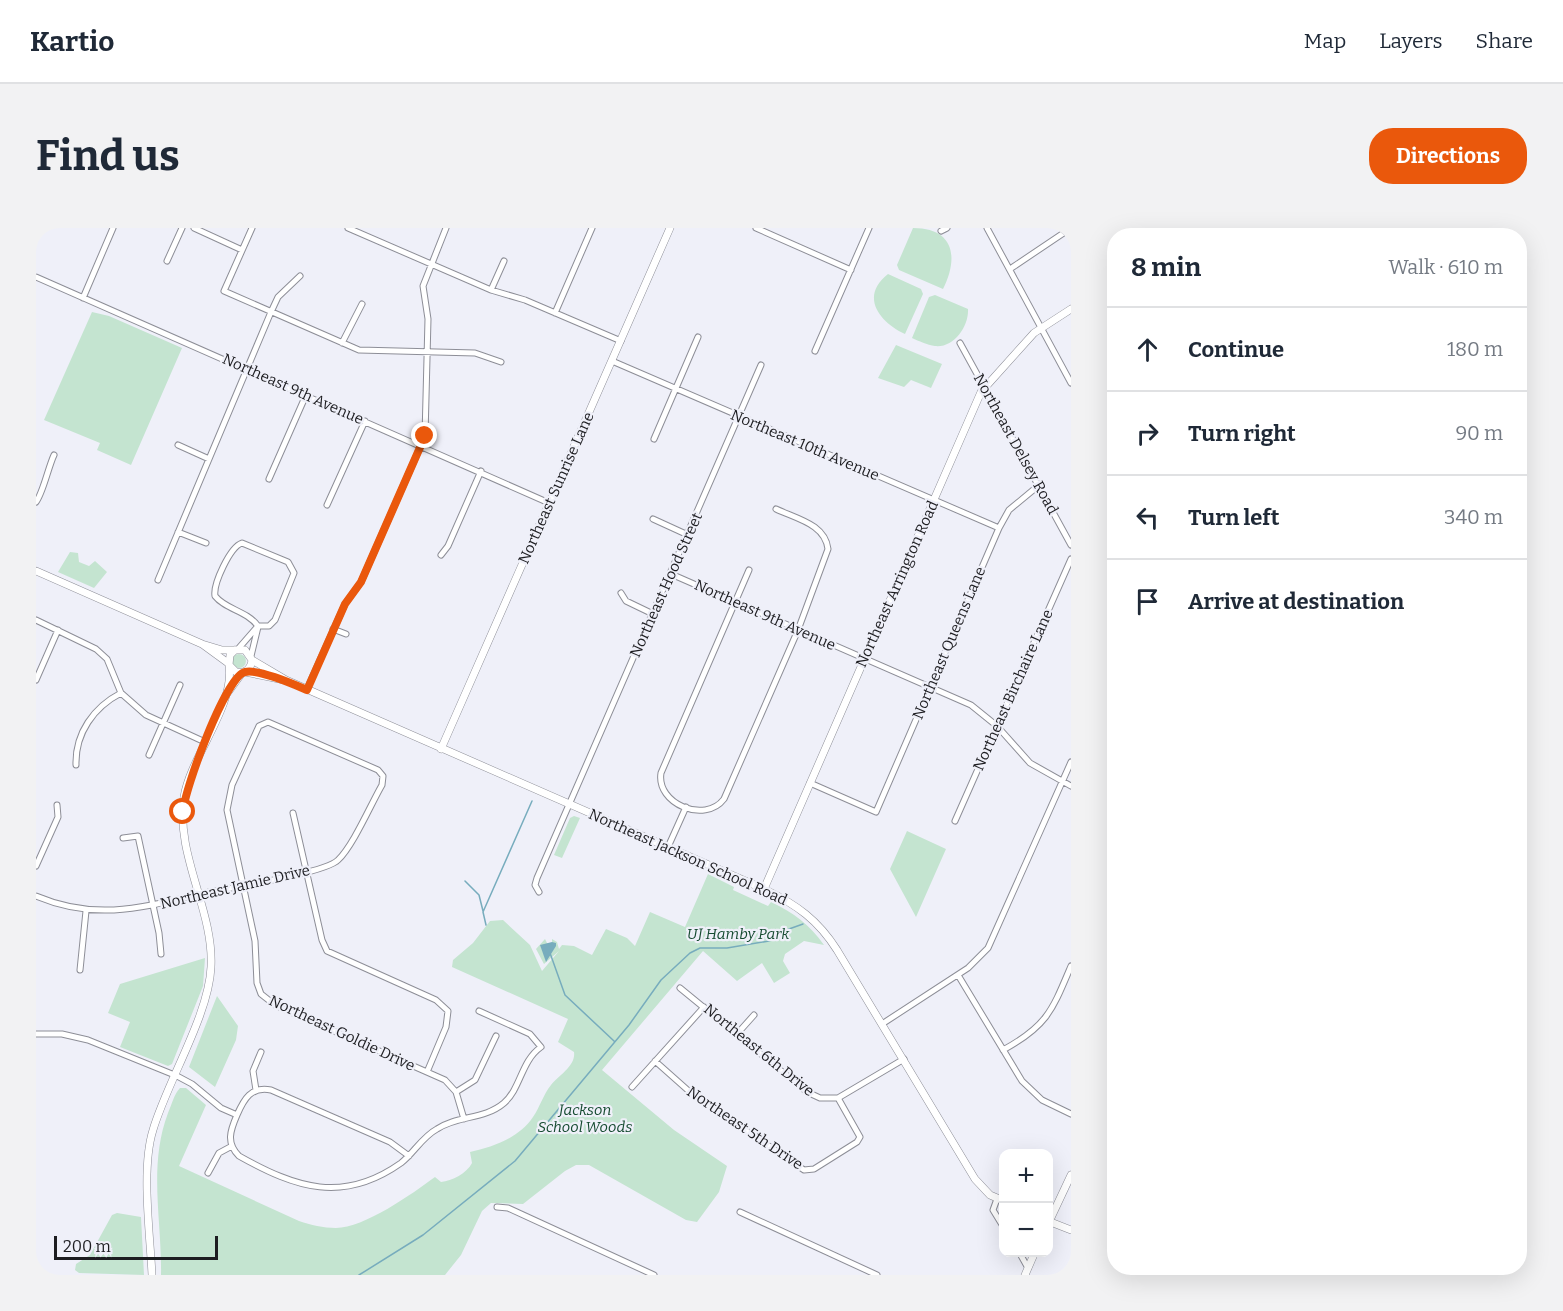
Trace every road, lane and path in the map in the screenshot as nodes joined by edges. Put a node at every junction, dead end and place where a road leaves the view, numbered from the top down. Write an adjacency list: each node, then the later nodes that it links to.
1 (113, 228): 22 (street)
2 (182, 228): 14 (street)
3 (194, 228): 13 (street)
4 (252, 228): 13 (street)
5 (348, 228): 16 (street)
6 (446, 228): 16 (street)
7 (591, 228): 26 (street)
8 (670, 228): 29 (street, Northeast Sunrise Lane)
9 (756, 228): 18 (street)
10 (869, 228): 18 (street)
11 (987, 228): 17 (street)
12 (1071, 228): 17 (street)
13 (242, 250): 25 (street)
14 (167, 261)
15 (504, 261): 21 (street)
16 (431, 264): 21 (street); 33 (street)
17 (1010, 268): 27 (street)
18 (851, 270): 32 (street)
19 (300, 276): 25 (street)
20 (36, 277): 22 (street, Northeast 9th Avenue)
21 (491, 290): 26 (street)
22 (83, 298): 37 (street, Northeast 9th Avenue)
23 (362, 304): 30 (street)
24 (1071, 309): 27 (street, Northeast Arrington Road)
25 (271, 312): 30 (street); 37 (street)
26 (555, 313): 29 (street)
27 (1042, 328): 38 (street); 39 (street, Northeast Arrington Road)
28 (698, 337): 40 (street)
29 (621, 341): 34 (street, Northeast Sunrise Lane)
30 (342, 343): 33 (street)
31 (960, 343): 39 (street, Northeast Delsey Road)
32 (816, 351)
33 (428, 353): 35 (street); 46 (street)
34 (612, 361): 40 (street, Northeast 10th Avenue); 54 (street, Northeast Sunrise Lane)
35 (501, 362)
36 (761, 364): 42 (street, Northeast Hood Street)
37 (246, 369): 41 (street, Northeast 9th Avenue); 48 (street)
38 (1071, 383)
39 (984, 386): 51 (street, Northeast Delsey Road); 52 (street, Northeast Arrington Road)
40 (676, 388): 42 (street, Northeast 10th Avenue); 44 (street)
41 (306, 395): 43 (street, Northeast 9th Avenue); 50 (street)
42 (740, 417): 52 (street, Northeast 10th Avenue); 60 (street, Northeast Hood Street)
43 (365, 421): 46 (street, Northeast 9th Avenue); 55 (street)
44 (654, 439)
45 (178, 445): 48 (street)
46 (421, 446): 49 (street, Northeast 9th Avenue); 74 (street)
47 (54, 455): 53 (street)
48 (209, 459): 59 (street)
49 (481, 471): 54 (street, Northeast 9th Avenue); 63 (street)
50 (268, 479)
51 (1038, 486): 58 (street, Northeast Queens Lane); 62 (street, Northeast Delsey Road)
52 (934, 500): 58 (street, Northeast 10th Avenue); 81 (street, Northeast Arrington Road)
53 (36, 502)
54 (549, 503): 94 (street, Northeast Sunrise Lane)
55 (327, 505)
56 (776, 509): 76 (street)
57 (652, 519): 60 (street)
58 (999, 528): 87 (street, Northeast Queens Lane)
59 (178, 532): 61 (street); 68 (street)
60 (688, 535): 67 (street, Northeast Hood Street)
61 (206, 543)
62 (1071, 545)
63 (441, 555)
64 (1071, 560): 92 (street, Northeast Birchaire Lane)
65 (749, 570): 70 (street)
66 (36, 571): 78 (street)
67 (670, 574): 70 (street, Northeast 9th Avenue); 71 (street, Northeast Hood Street)
68 (158, 580)
69 (621, 593): 71 (street)
70 (735, 602): 76 (street, Northeast 9th Avenue); 104 (street)
71 (653, 614): 102 (street, Northeast Hood Street)
72 (36, 620): 75 (street)
73 (258, 626): 73 (street); 79 (street); 80 (street)
74 (333, 629): 77 (street); 88 (street)
75 (58, 630): 84 (street); 89 (street)
76 (798, 630): 81 (street, Northeast 9th Avenue); 104 (street)
77 (345, 634)
78 (202, 644): 79 (street); 82 (street)
79 (236, 650): 80 (street); 82 (street)
80 (251, 658): 83 (street); 85 (street, Northeast Jackson School Road)
81 (865, 658): 87 (street, Northeast 9th Avenue); 100 (street, Northeast Arrington Road)
82 (228, 664): 83 (street); 90 (street)
83 (243, 672): 85 (street, Northeast Jackson School Road); 90 (street)
84 (36, 680)
85 (286, 680): 88 (street, Northeast Jackson School Road)
86 (180, 685): 91 (street)
87 (931, 687): 92 (street, Northeast 9th Avenue); 100 (street, Northeast Queens Lane)
88 (307, 690): 94 (street, Northeast Jackson School Road)
89 (121, 693): 91 (street); 97 (street)
90 (224, 697): 93 (street)
91 (162, 723): 93 (street); 95 (street)
92 (997, 726): 99 (street, Northeast 9th Avenue); 106 (street, Northeast Birchaire Lane)
93 (205, 742): 114 (street)
94 (441, 748): 102 (street, Northeast Jackson School Road)
95 (149, 755)
96 (1071, 762): 99 (street)
97 (76, 765)
98 (383, 776): 110 (street, Northeast Jamie Drive); 111 (street, Northeast Goldie Drive)
99 (1062, 782): 101 (street, Northeast 9th Avenue); 121 (street)
100 (810, 783): 112 (street, Northeast Arrington Road)
101 (1071, 786)
102 (569, 804): 108 (street, Northeast Jackson School Road); 113 (street, Northeast Hood Street)
103 (57, 805): 109 (street)
104 (686, 807): 108 (street)
105 (293, 813): 110 (street)
106 (955, 821)
107 (123, 838): 116 (street)
108 (668, 847): 112 (street, Northeast Jackson School Road)
109 (36, 866)
110 (306, 871): 111 (street, Northeast Jamie Drive); 134 (street)
111 (242, 885): 114 (street, Northeast Jamie Drive); 134 (street, Northeast Goldie Drive)
112 (764, 889): 126 (street, Northeast Jackson School Road)
113 (539, 892)
114 (198, 894): 116 (street, Northeast Jamie Drive); 135 (street)
115 (36, 896): 117 (street, Northeast Jamie Drive)
116 (153, 905): 117 (street, Northeast Jamie Drive); 118 (street)
117 (86, 911): 120 (street)
118 (161, 954)
119 (1071, 966): 130 (street)
120 (80, 970)
121 (958, 975): 126 (street); 130 (street)
122 (680, 988): 123 (street, Northeast 6th Drive)
123 (704, 1006): 128 (street, Northeast 6th Drive); 133 (street)
124 (479, 1011): 142 (street)
125 (754, 1015): 128 (street)
126 (882, 1024): 132 (street, Northeast Jackson School Road)
127 (36, 1034): 135 (street)
128 (737, 1034): 139 (street, Northeast 6th Drive)
129 (496, 1036): 138 (street)
130 (1003, 1050): 140 (street)
131 (261, 1052): 137 (street)
132 (904, 1059): 139 (street); 147 (street, Northeast Jackson School Road)
133 (655, 1061): 136 (street); 139 (street, Northeast 5th Drive)
134 (427, 1072): 138 (street, Northeast Goldie Drive)
135 (174, 1075): 141 (street); 158 (street)
136 (632, 1087)
137 (256, 1090): 141 (street); 144 (street)
138 (456, 1092): 142 (street)
139 (838, 1098)
140 (1071, 1114)
141 (237, 1115): 143 (street)
142 (464, 1119): 144 (street)
143 (232, 1146): 144 (street); 145 (street)
144 (409, 1156)
145 (208, 1173)
146 (1071, 1175): 151 (street)
147 (999, 1199)
148 (999, 1201): 152 (street, Northeast Jackson School Road)
149 (497, 1207): 159 (street)
150 (740, 1212): 160 (street)
151 (1053, 1213)
152 (999, 1220)
153 (1053, 1223): 154 (street)
154 (1071, 1230)
155 (1021, 1257): 157 (street)
156 (1033, 1257): 157 (street)
157 (1027, 1271)
158 (152, 1275)
159 (654, 1275)
160 (877, 1275)

